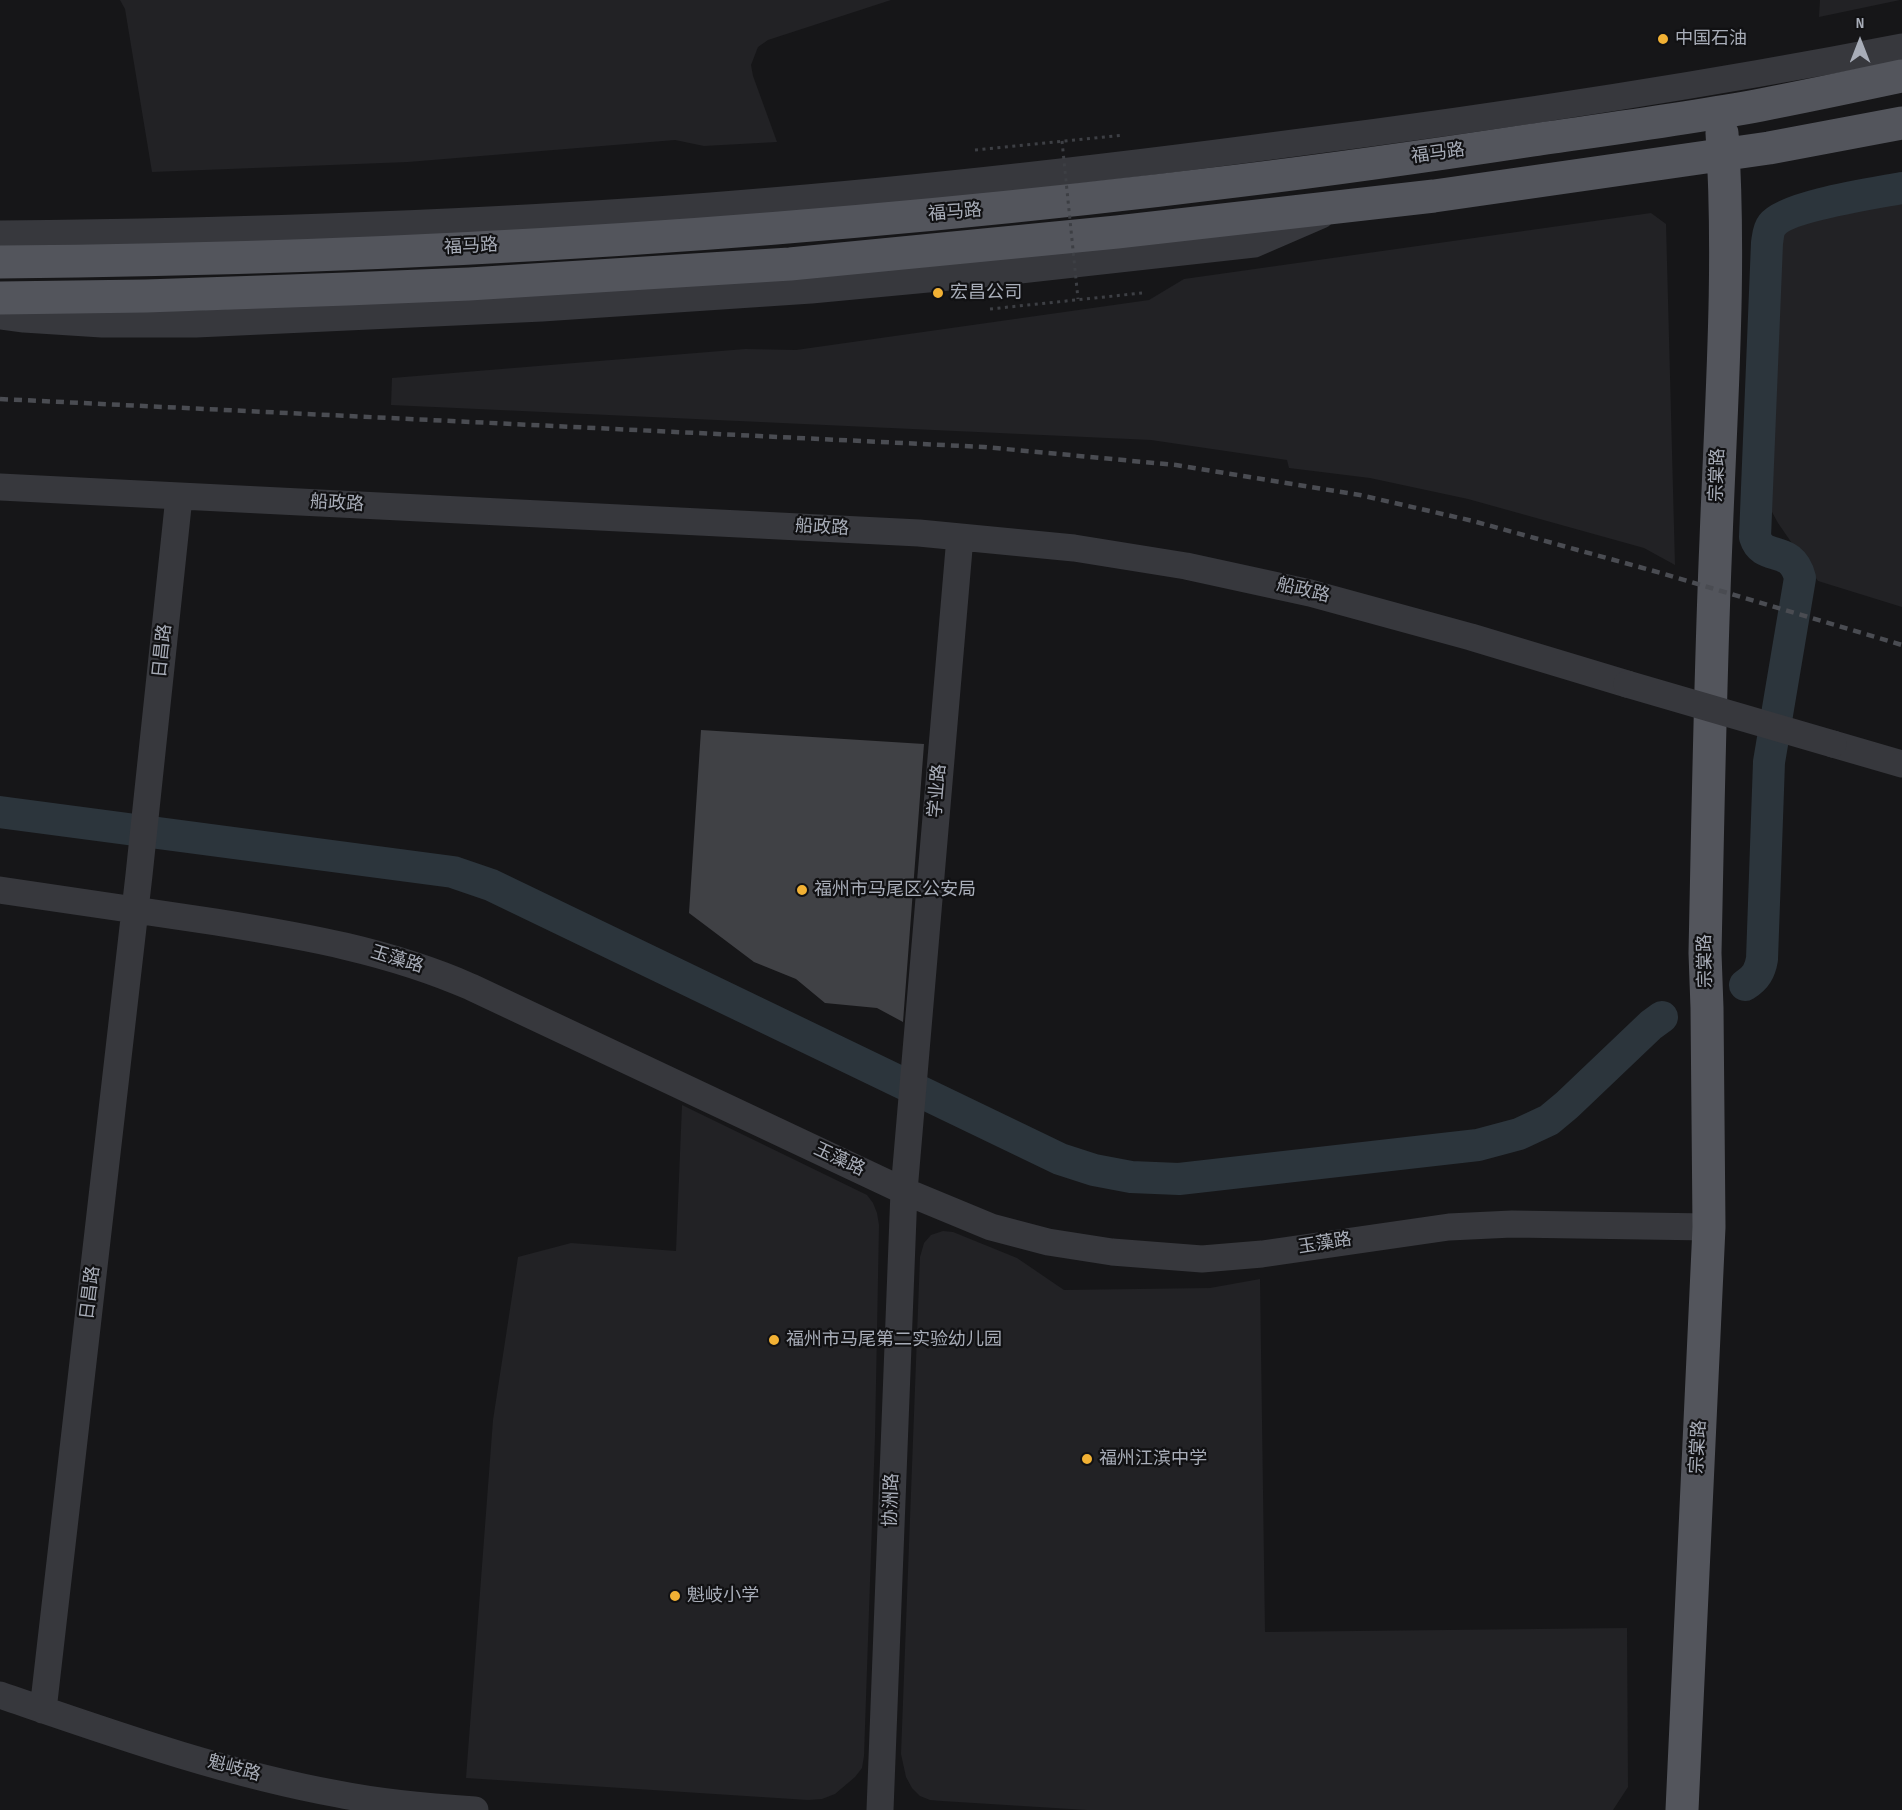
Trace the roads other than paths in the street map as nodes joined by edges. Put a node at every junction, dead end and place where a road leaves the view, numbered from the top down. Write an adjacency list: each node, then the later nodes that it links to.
1 (1902, 47): 7 (street)
2 (1902, 76): 3 (main road, 福马路)
3 (1710, 113): 5 (main road, 宗棠路); 8 (main road, 福马路)
4 (1902, 123): 5 (main road, 福马路)
5 (1712, 156): 6 (main road, 福马路); 19 (main road, 宗棠路)
6 (1344, 206): 9 (main road, 福马路); 10 (street)
7 (0, 234)
8 (0, 262)
9 (0, 298)
10 (0, 316)
11 (0, 487): 12 (street, 船政路)
12 (179, 497): 13 (street, 船政路); 16 (street, 日昌路)
13 (960, 537): 14 (street, 船政路, bridge); 17 (street, 学业路)
14 (1902, 764)
15 (0, 890): 16 (street, 玉藻路)
16 (135, 910): 18 (street, 玉藻路); 21 (street, 日昌路)
17 (908, 1139): 18 (street, 协洲路)
18 (904, 1191): 19 (street, 玉藻路); 23 (street, 协洲路)
19 (1699, 1226): 24 (main road, 宗棠路); 25 (main road, 宗棠路)
20 (0, 1695): 21 (street, 魁岐路)
21 (43, 1710): 22 (street, 魁岐路)
22 (475, 1810)
23 (880, 1810)
24 (1659, 1810)
25 (1682, 1810)

